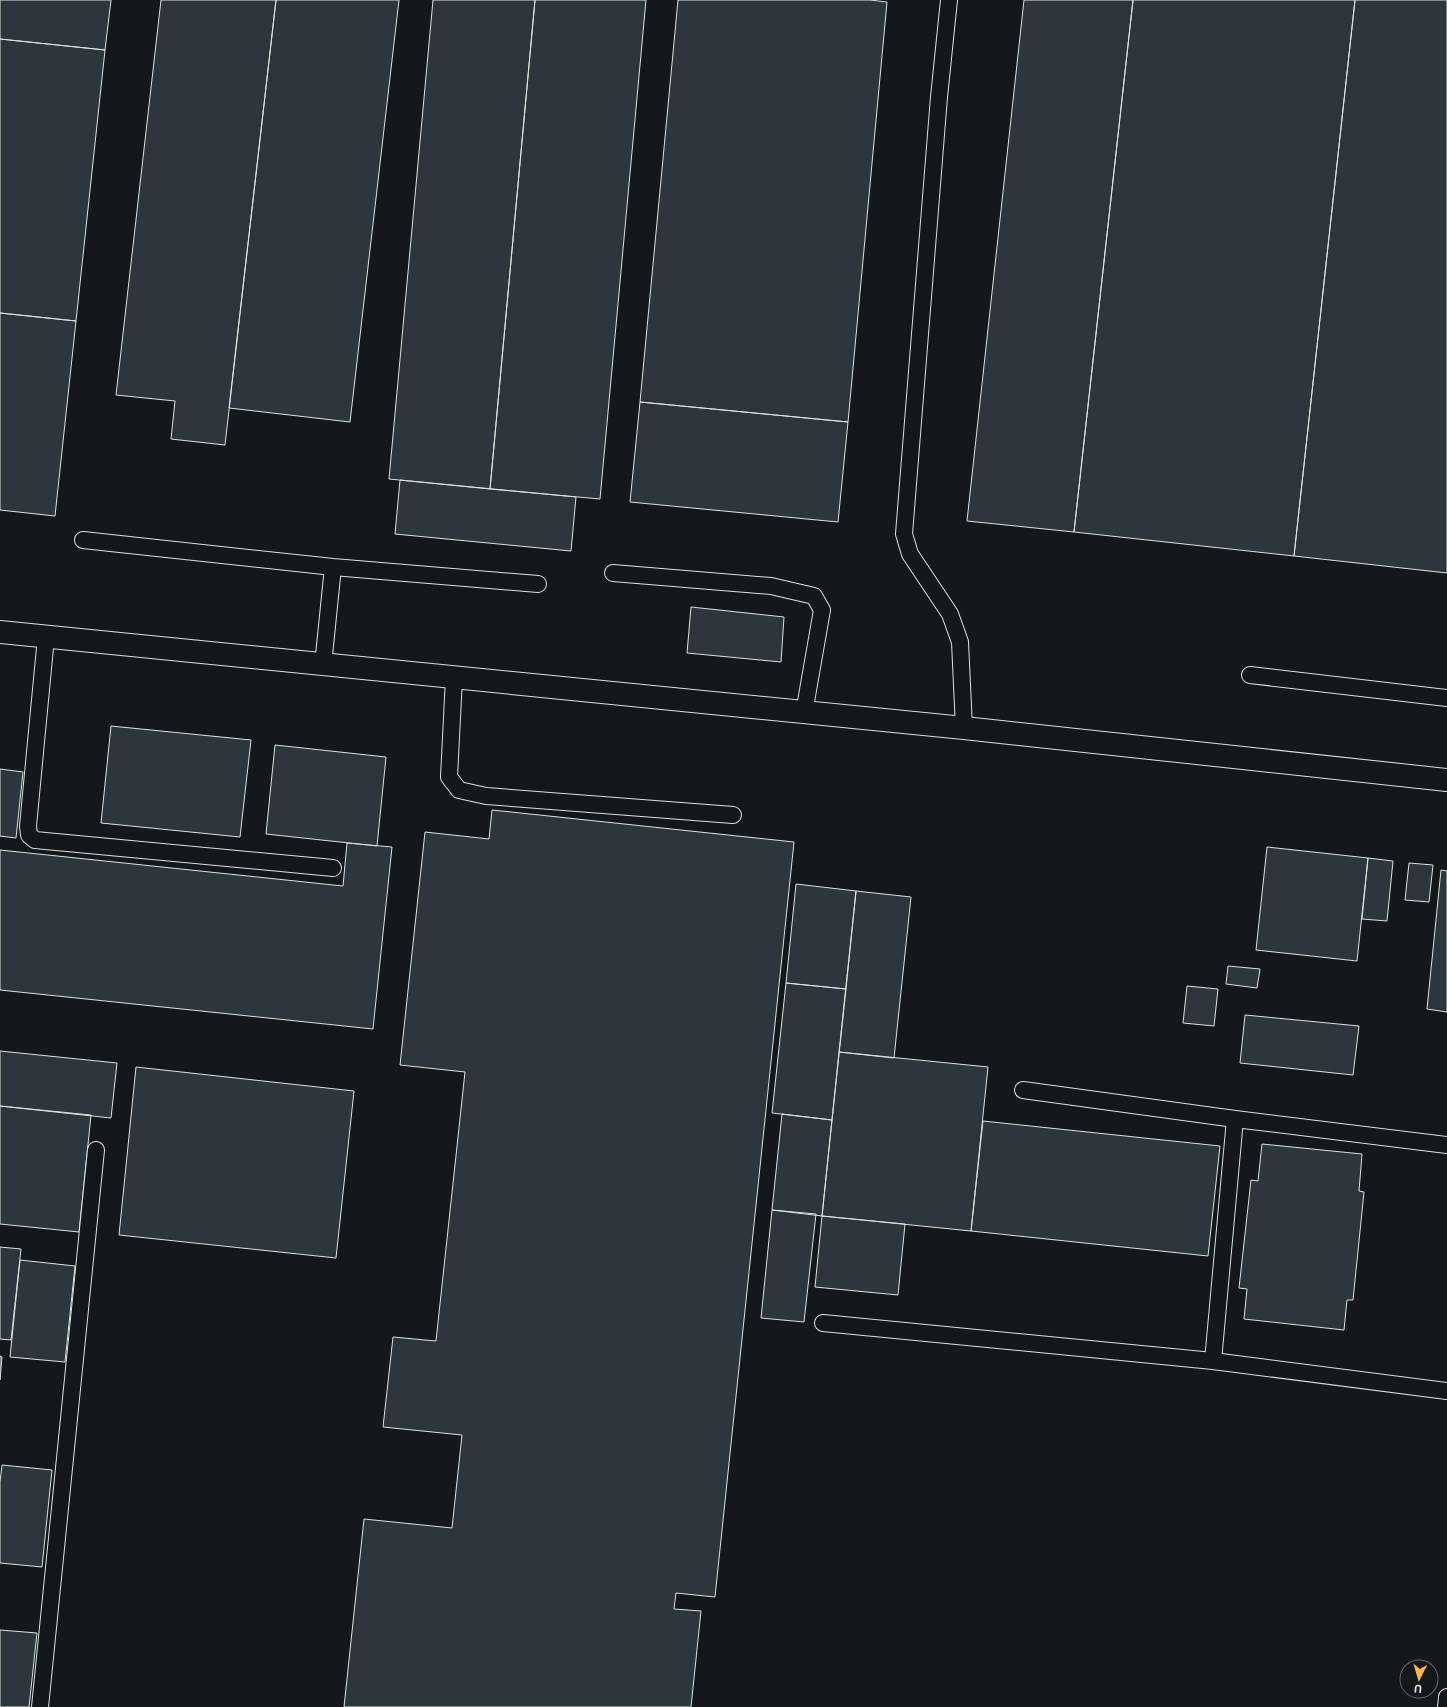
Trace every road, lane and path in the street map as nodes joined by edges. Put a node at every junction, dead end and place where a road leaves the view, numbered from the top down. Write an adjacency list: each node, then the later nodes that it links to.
1 (949, 0): 13 (lane)
2 (83, 540): 3 (lane)
3 (333, 567): 5 (lane); 8 (lane)
4 (613, 573): 12 (lane)
5 (538, 584)
6 (0, 632): 7 (street)
7 (46, 637): 8 (street); 16 (lane)
8 (323, 665): 10 (street)
9 (1250, 675): 11 (lane)
10 (454, 678): 12 (street); 15 (lane)
11 (1447, 698)
12 (804, 713): 13 (street)
13 (964, 728): 14 (street)
14 (1447, 780)
15 (733, 815)
16 (333, 868)
17 (1023, 1090): 18 (lane)
18 (1235, 1119): 19 (lane); 22 (lane)
19 (1447, 1145)
20 (96, 1150): 25 (lane)
21 (823, 1323): 22 (lane)
22 (1212, 1360): 23 (lane)
23 (1447, 1391)
24 (1447, 1698): 26 (lane)
25 (40, 1707)
26 (1446, 1707)

